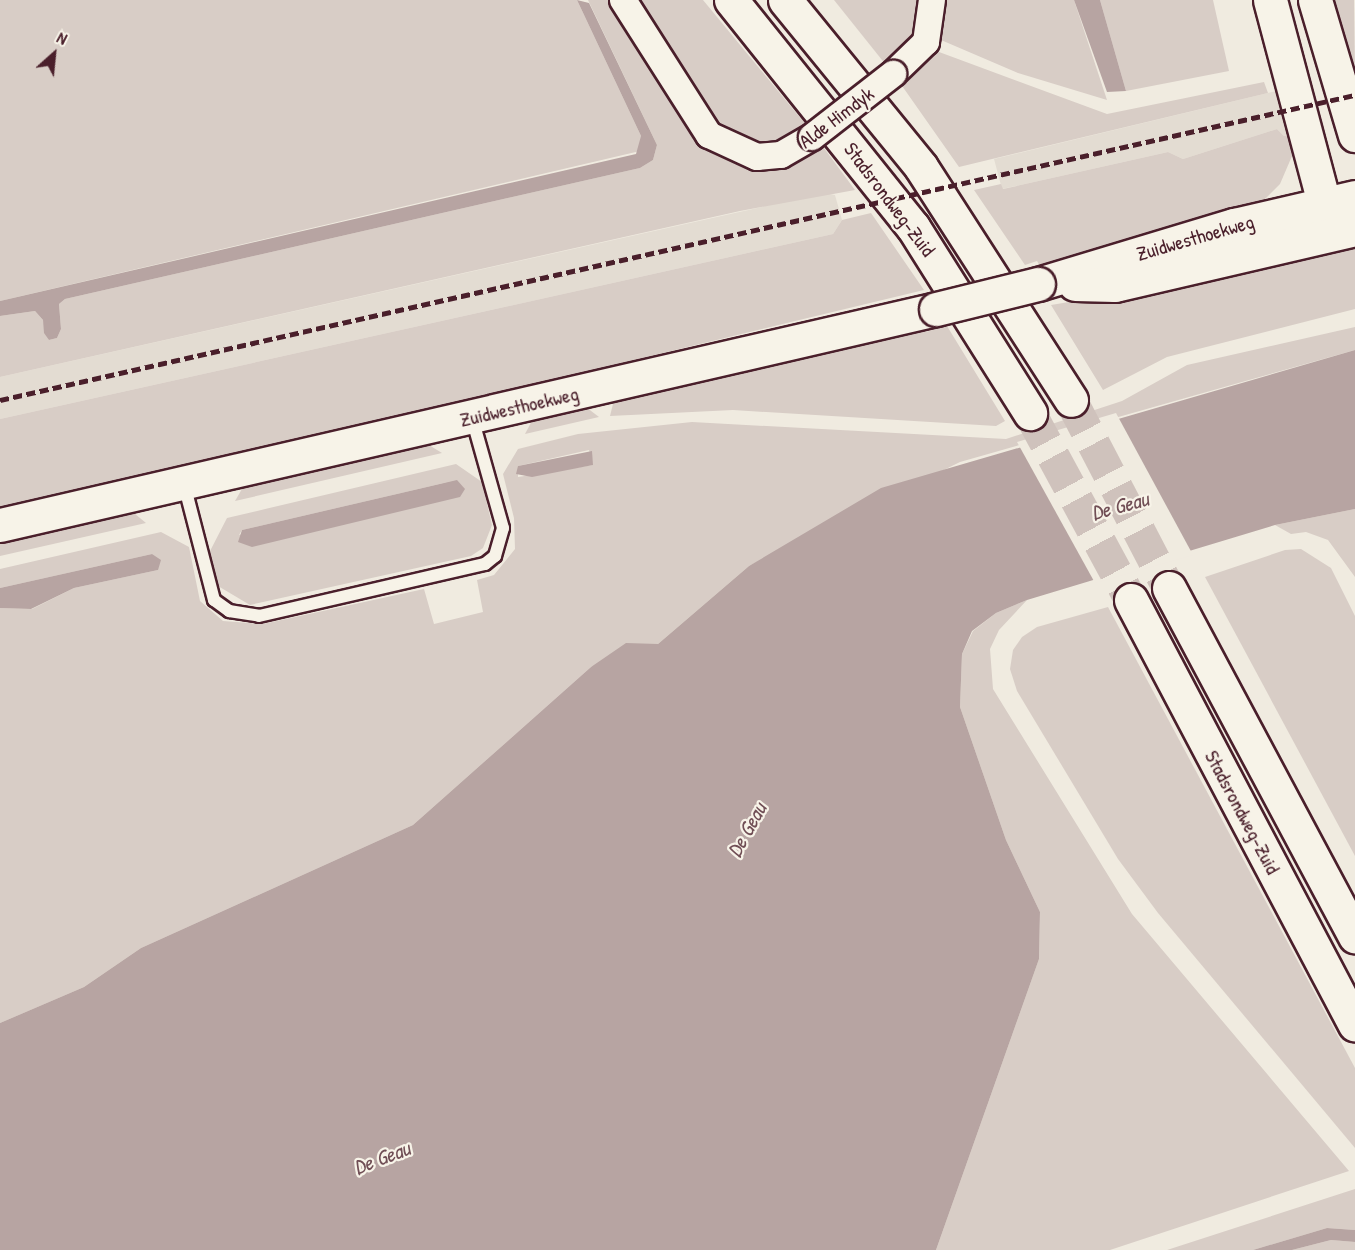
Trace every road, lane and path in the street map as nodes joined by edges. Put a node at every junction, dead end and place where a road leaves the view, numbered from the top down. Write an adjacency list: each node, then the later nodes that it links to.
1 (623, 0): 4 (street, Alde Himdyk, bridge)
2 (731, 0): 12 (main road, Stadsrondweg-Zuid)
3 (784, 0): 11 (main road, Stadsrondweg-Zuid)
4 (932, 0)
5 (1270, 0): 8 (main road)
6 (1315, 0): 7 (main road)
7 (1355, 135)
8 (1340, 200): 9 (main road); 10 (main road, Zuidwesthoekweg)
9 (1355, 229): 10 (main road, Zuidwesthoekweg)
10 (1038, 284): 13 (main road, Zuidwesthoekweg, bridge)
11 (1071, 400)
12 (1030, 413)
13 (472, 416): 14 (main road, Zuidwesthoekweg); 14 (lane)
14 (183, 483): 15 (main road, Zuidwesthoekweg)
15 (0, 525)
16 (1169, 588): 18 (main road, Stadsrondweg-Zuid)
17 (1131, 600): 19 (main road, Stadsrondweg-Zuid)
18 (1355, 936)
19 (1355, 1025)

